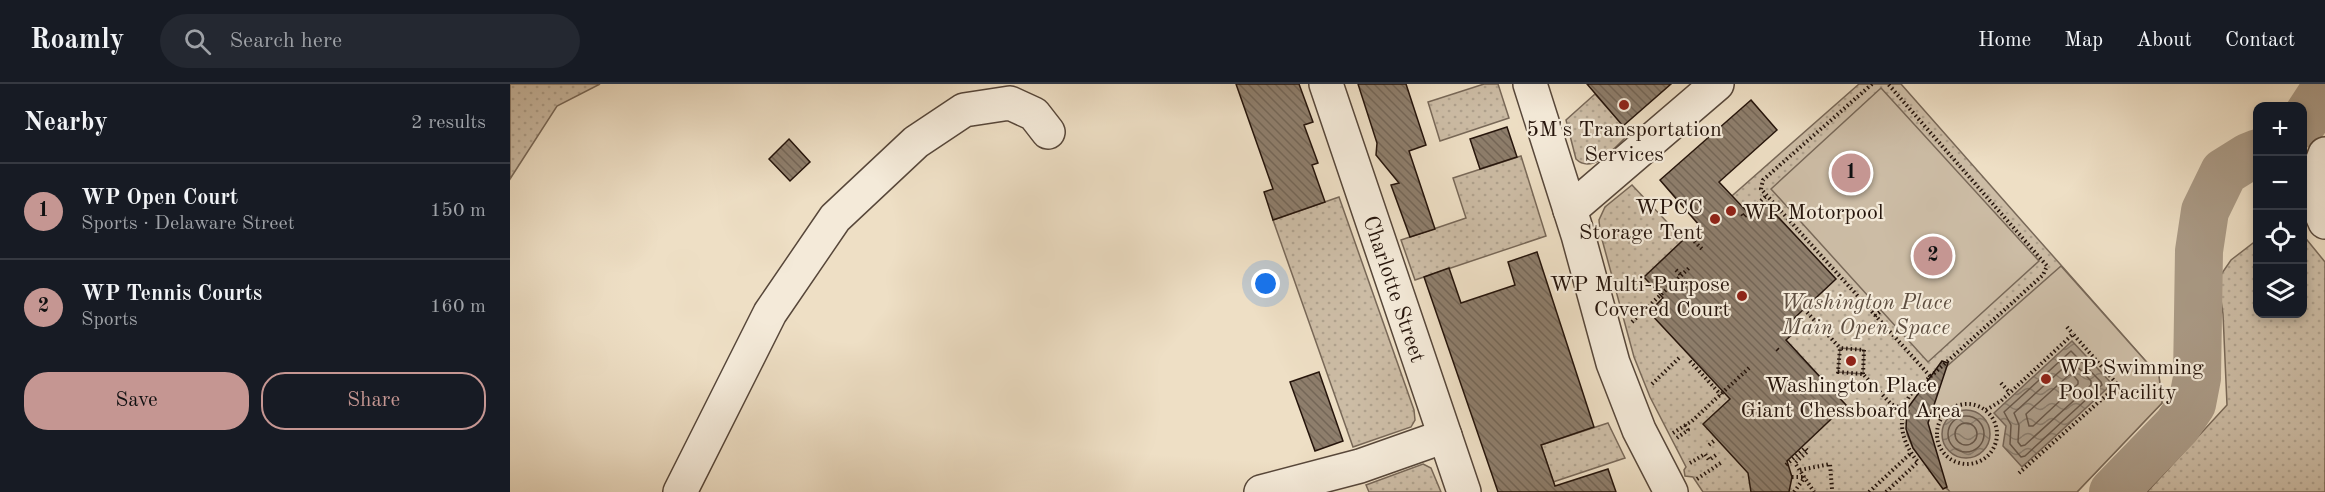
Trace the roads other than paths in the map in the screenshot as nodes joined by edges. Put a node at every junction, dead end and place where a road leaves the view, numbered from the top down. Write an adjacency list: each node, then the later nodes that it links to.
1 (1326, 84): 8 (street, Charlotte Street)
2 (1530, 84): 6 (street)
3 (1717, 84): 6 (street)
4 (1048, 132): 10 (street)
5 (2325, 154): 7 (street)
6 (1570, 210): 9 (street)
7 (2321, 214)
8 (1445, 436): 11 (street); 12 (street, Charlotte Street)
9 (1684, 479)
10 (680, 492)
11 (1261, 492)
12 (1464, 492)

